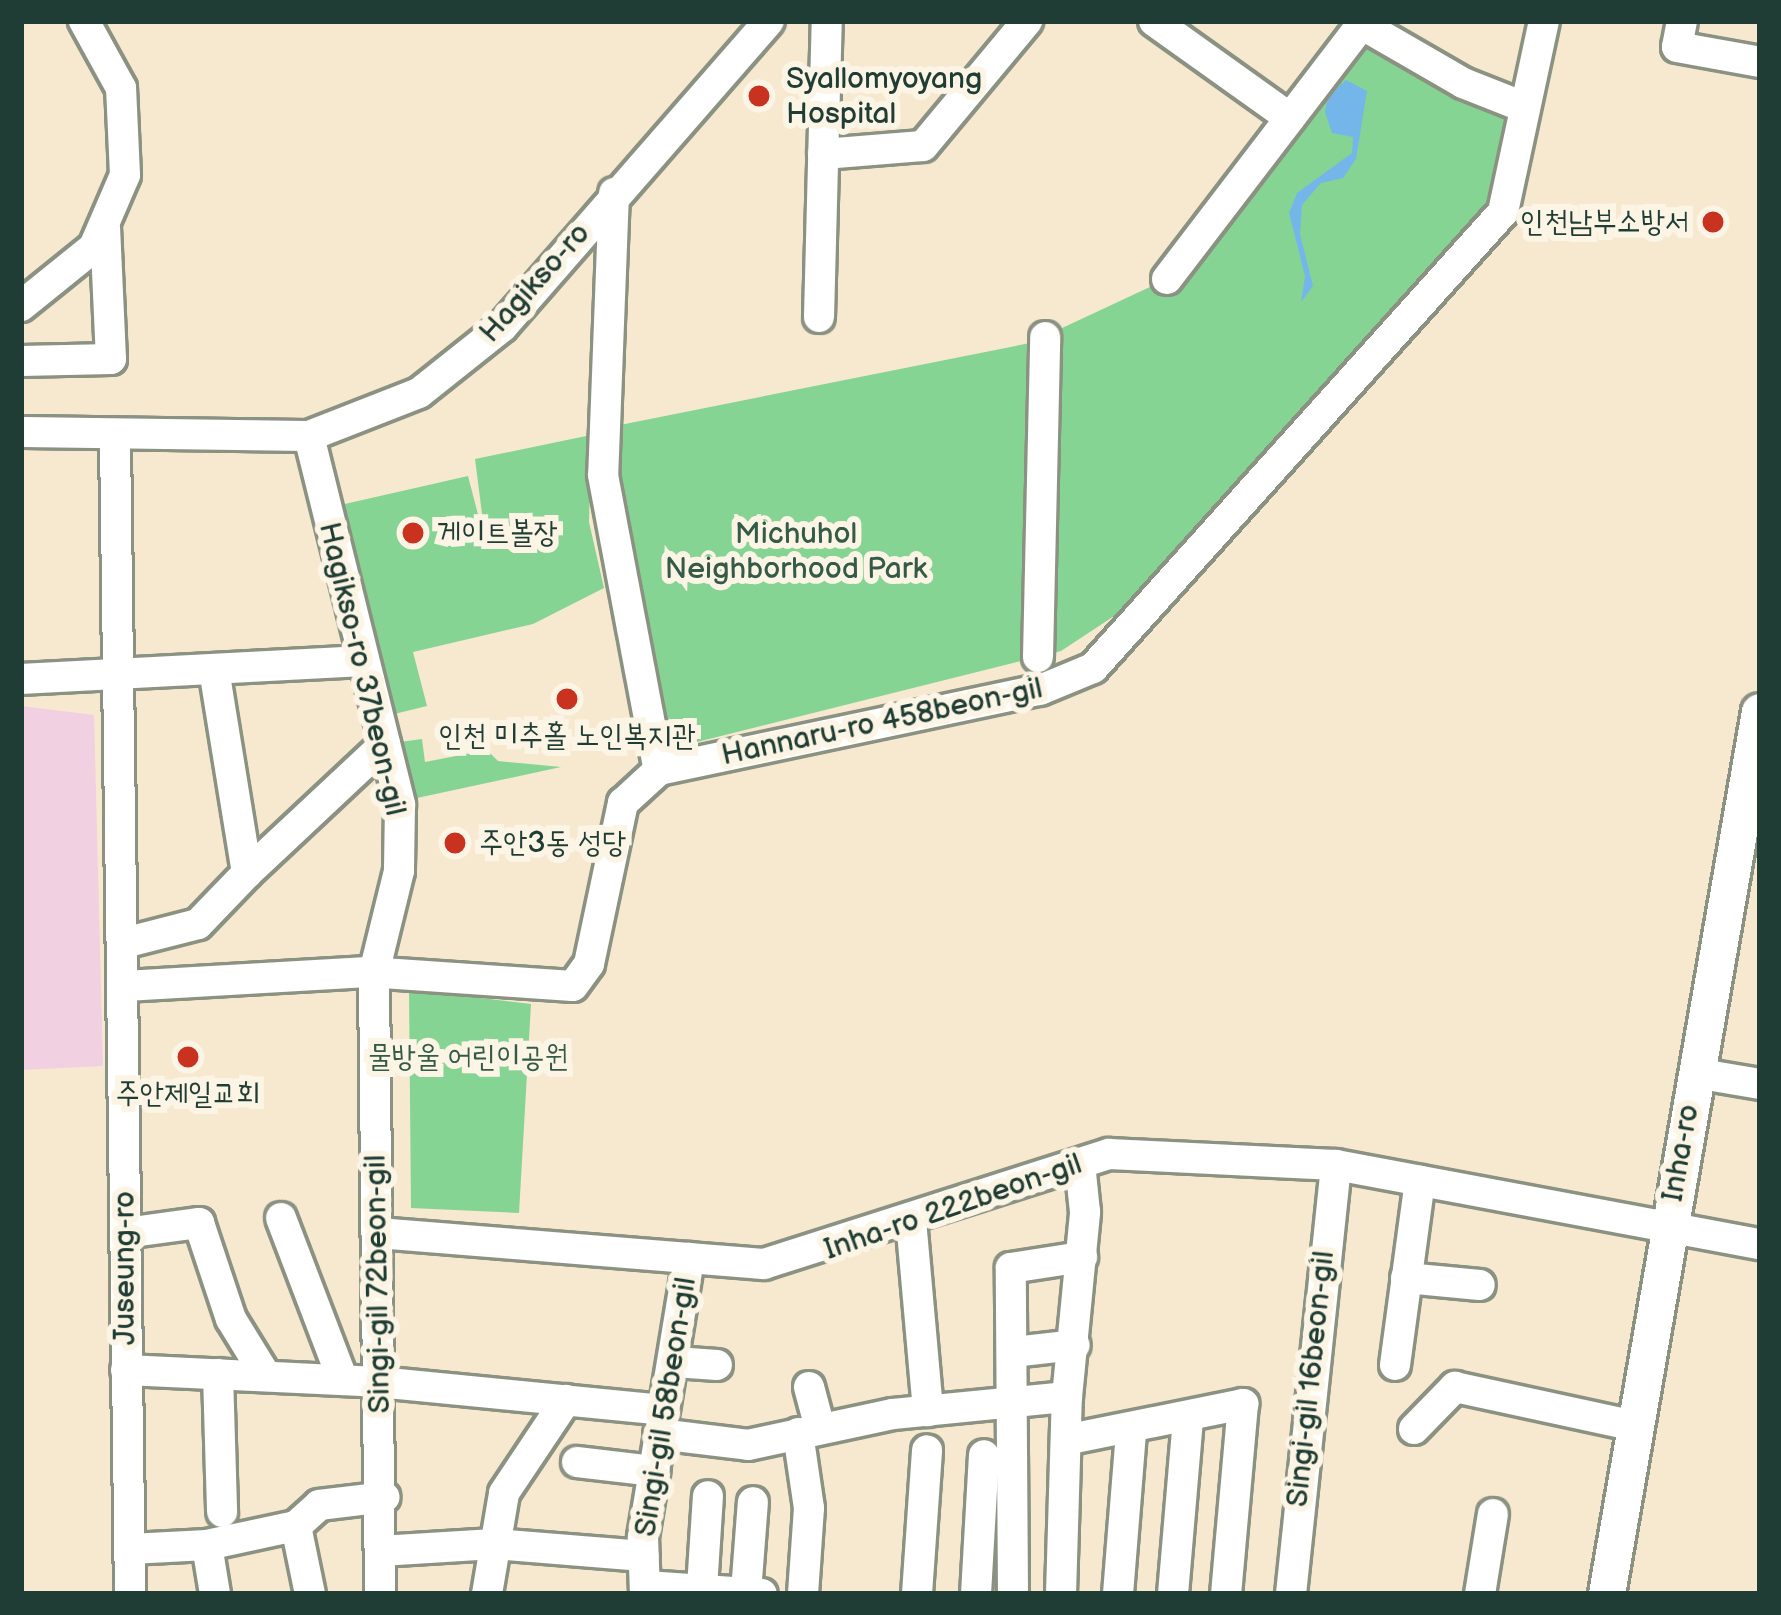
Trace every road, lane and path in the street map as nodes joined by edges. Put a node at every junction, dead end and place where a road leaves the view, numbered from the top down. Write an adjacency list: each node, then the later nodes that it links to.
1 (84, 21): 8 (street)
2 (769, 21): 14 (street, Hagikso-ro)
3 (826, 21): 13 (street)
4 (1028, 21): 13 (street)
5 (1154, 21): 12 (street)
6 (1544, 21): 11 (street, Hannaru-ro 458beon-gil)
7 (1363, 22): 11 (street); 12 (street)
8 (104, 34): 15 (street)
9 (1679, 34): 10 (street)
10 (1760, 62)
11 (1524, 107): 31 (street, Hannaru-ro 458beon-gil)
12 (1290, 118): 16 (street)
13 (823, 154): 18 (street)
14 (614, 193): 22 (street, Hagikso-ro); 31 (street)
15 (105, 229): 17 (street); 20 (street)
16 (1167, 279)
17 (21, 306)
18 (818, 317)
19 (1045, 337): 24 (street)
20 (21, 361)
21 (21, 432): 23 (street, Hagikso-ro)
22 (309, 436): 23 (street, Hagikso-ro); 25 (street, Hagikso-ro 37beon-gil)
23 (115, 437): 27 (street, Juseung-ro)
24 (1038, 657)
25 (363, 661): 26 (street); 30 (street, Hagikso-ro 37beon-gil)
26 (214, 670): 27 (street); 33 (street)
27 (118, 676): 28 (street); 34 (street, Juseung-ro)
28 (21, 679)
29 (1760, 712): 32 (main road, Inha-ro)
30 (385, 744): 33 (street); 35 (street, Hagikso-ro 37beon-gil)
31 (659, 770): 35 (street)
32 (1748, 844): 37 (main road, Inha-ro)
33 (247, 873): 34 (street)
34 (124, 943): 36 (street, Juseung-ro)
35 (374, 973): 36 (street); 46 (street, Singi-gil 72beon-gil)
36 (125, 986): 45 (street, Juseung-ro)
37 (1695, 1073): 38 (street); 44 (main road, Inha-ro)
38 (1760, 1084)
39 (1080, 1164): 40 (street, Inha-ro 222beon-gil); 43 (street, Inha-ro 222beon-gil); 48 (street)
40 (1336, 1165): 41 (street, Inha-ro 222beon-gil); 104 (street, Singi-gil 16beon-gil)
41 (1420, 1181): 44 (street, Inha-ro 222beon-gil); 50 (street)
42 (281, 1217): 60 (street)
43 (911, 1220): 49 (street, Inha-ro 222beon-gil); 66 (street)
44 (1667, 1231): 47 (street, Inha-ro 222beon-gil); 69 (main road, Inha-ro)
45 (125, 1232): 57 (street, Juseung-ro); 59 (street)
46 (377, 1233): 49 (street, Inha-ro 222beon-gil); 61 (street, Singi-gil 72beon-gil)
47 (1760, 1244)
48 (1082, 1257): 52 (street); 53 (street)
49 (689, 1258): 54 (street, Singi-gil 58beon-gil)
50 (1406, 1278): 51 (street); 56 (street)
51 (1480, 1285)
52 (1075, 1345): 53 (street); 63 (street)
53 (1014, 1352): 65 (street)
54 (675, 1362): 55 (street); 68 (street, Singi-gil 58beon-gil)
55 (717, 1365)
56 (1394, 1365)
57 (126, 1370): 58 (street); 86 (street, Juseung-ro)
58 (218, 1374): 59 (street); 81 (street)
59 (266, 1376): 60 (street)
60 (343, 1379): 61 (street)
61 (378, 1382): 64 (street); 79 (street, Singi-gil 72beon-gil)
62 (808, 1387): 71 (street)
63 (1067, 1397): 65 (street); 73 (street)
64 (566, 1400): 68 (street); 84 (street)
65 (1011, 1403): 66 (street); 99 (street)
66 (928, 1411): 71 (street)
67 (1188, 1418): 72 (street); 102 (street); 103 (street)
68 (661, 1422): 71 (street); 77 (street, Singi-gil 58beon-gil)
69 (1635, 1426): 70 (street); 106 (main road, Inha-ro)
70 (1414, 1429)
71 (809, 1431): 96 (street)
72 (1131, 1432): 73 (street); 101 (street)
73 (1070, 1439): 100 (street)
74 (927, 1450): 97 (street)
75 (984, 1455): 98 (street)
76 (578, 1462): 77 (street)
77 (654, 1471): 88 (street, Singi-gil 58beon-gil)
78 (708, 1496): 89 (street)
79 (386, 1497): 83 (street); 87 (street, Singi-gil 72beon-gil)
80 (754, 1502): 90 (street)
81 (222, 1512)
82 (1493, 1514): 105 (street)
83 (296, 1526): 85 (street); 93 (street)
84 (494, 1544): 87 (street, Singi-gil 58beon-gil); 88 (street, Singi-gil 58beon-gil); 95 (street)
85 (207, 1545): 86 (street); 92 (street)
86 (130, 1549): 91 (street, Juseung-ro)
87 (380, 1551): 94 (street, Singi-gil 72beon-gil)
88 (645, 1579): 89 (street)
89 (702, 1588): 90 (street)
90 (754, 1593)
91 (130, 1594)
92 (215, 1594)
93 (310, 1594)
94 (380, 1594)
95 (487, 1594)
96 (803, 1594)
97 (917, 1594)
98 (976, 1594)
99 (1013, 1594)
100 (1061, 1594)
101 (1118, 1594)
102 (1173, 1594)
103 (1226, 1594)
104 (1291, 1594)
105 (1480, 1594)
106 (1607, 1594)

